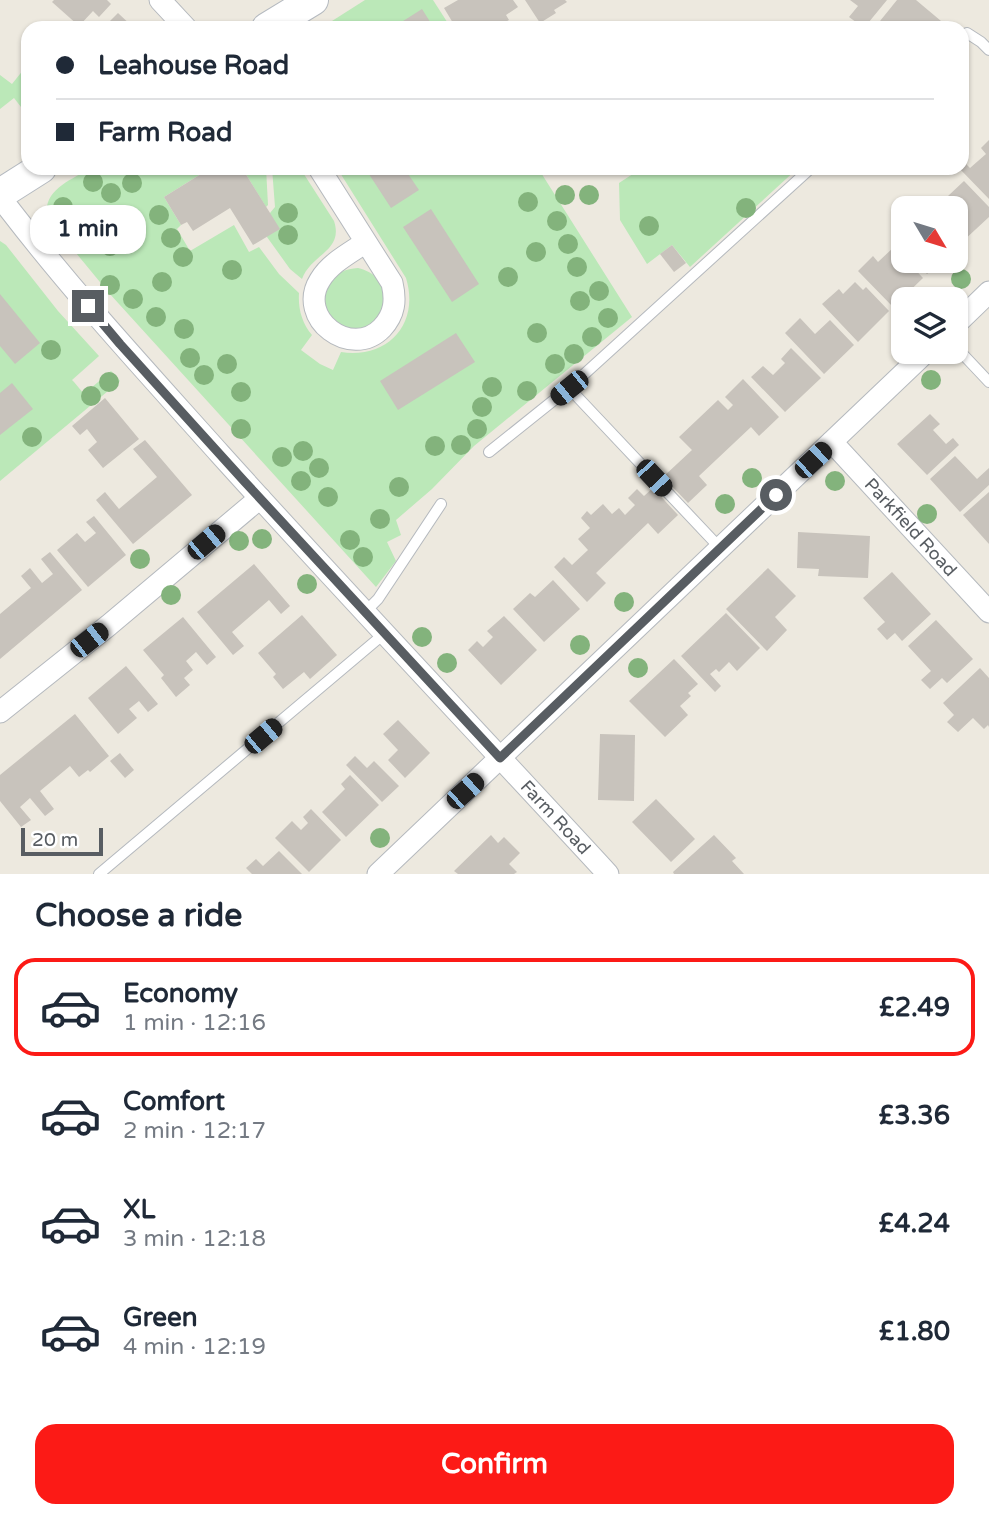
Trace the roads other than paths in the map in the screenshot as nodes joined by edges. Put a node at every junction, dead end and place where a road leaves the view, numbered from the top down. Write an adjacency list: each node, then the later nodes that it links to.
1 (160, 0): 3 (street)
2 (313, 0): 4 (street)
3 (180, 21)
4 (278, 21)
5 (969, 34): 6 (lane)
6 (989, 50)
7 (31, 175): 10 (street)
8 (323, 175): 11 (street)
9 (803, 175): 17 (lane)
10 (0, 196): 20 (street, Farm Road)
11 (366, 242): 11 (street)
12 (989, 292): 13 (street)
13 (968, 312)
14 (968, 360): 16 (lane)
15 (913, 364): 18 (street)
16 (989, 382)
17 (569, 388): 19 (lane); 22 (lane)
18 (832, 442): 22 (street); 24 (street, Parkfield Road)
19 (489, 452)
20 (260, 498): 23 (street, Farm Road); 26 (street)
21 (441, 504): 23 (lane)
22 (720, 548): 27 (street)
23 (365, 612): 25 (street, Farm Road)
24 (989, 612)
25 (385, 633): 27 (street, Farm Road); 28 (lane)
26 (0, 712)
27 (500, 758): 29 (street); 30 (street, Farm Road)
28 (99, 874)
29 (378, 874)
30 (608, 874)

